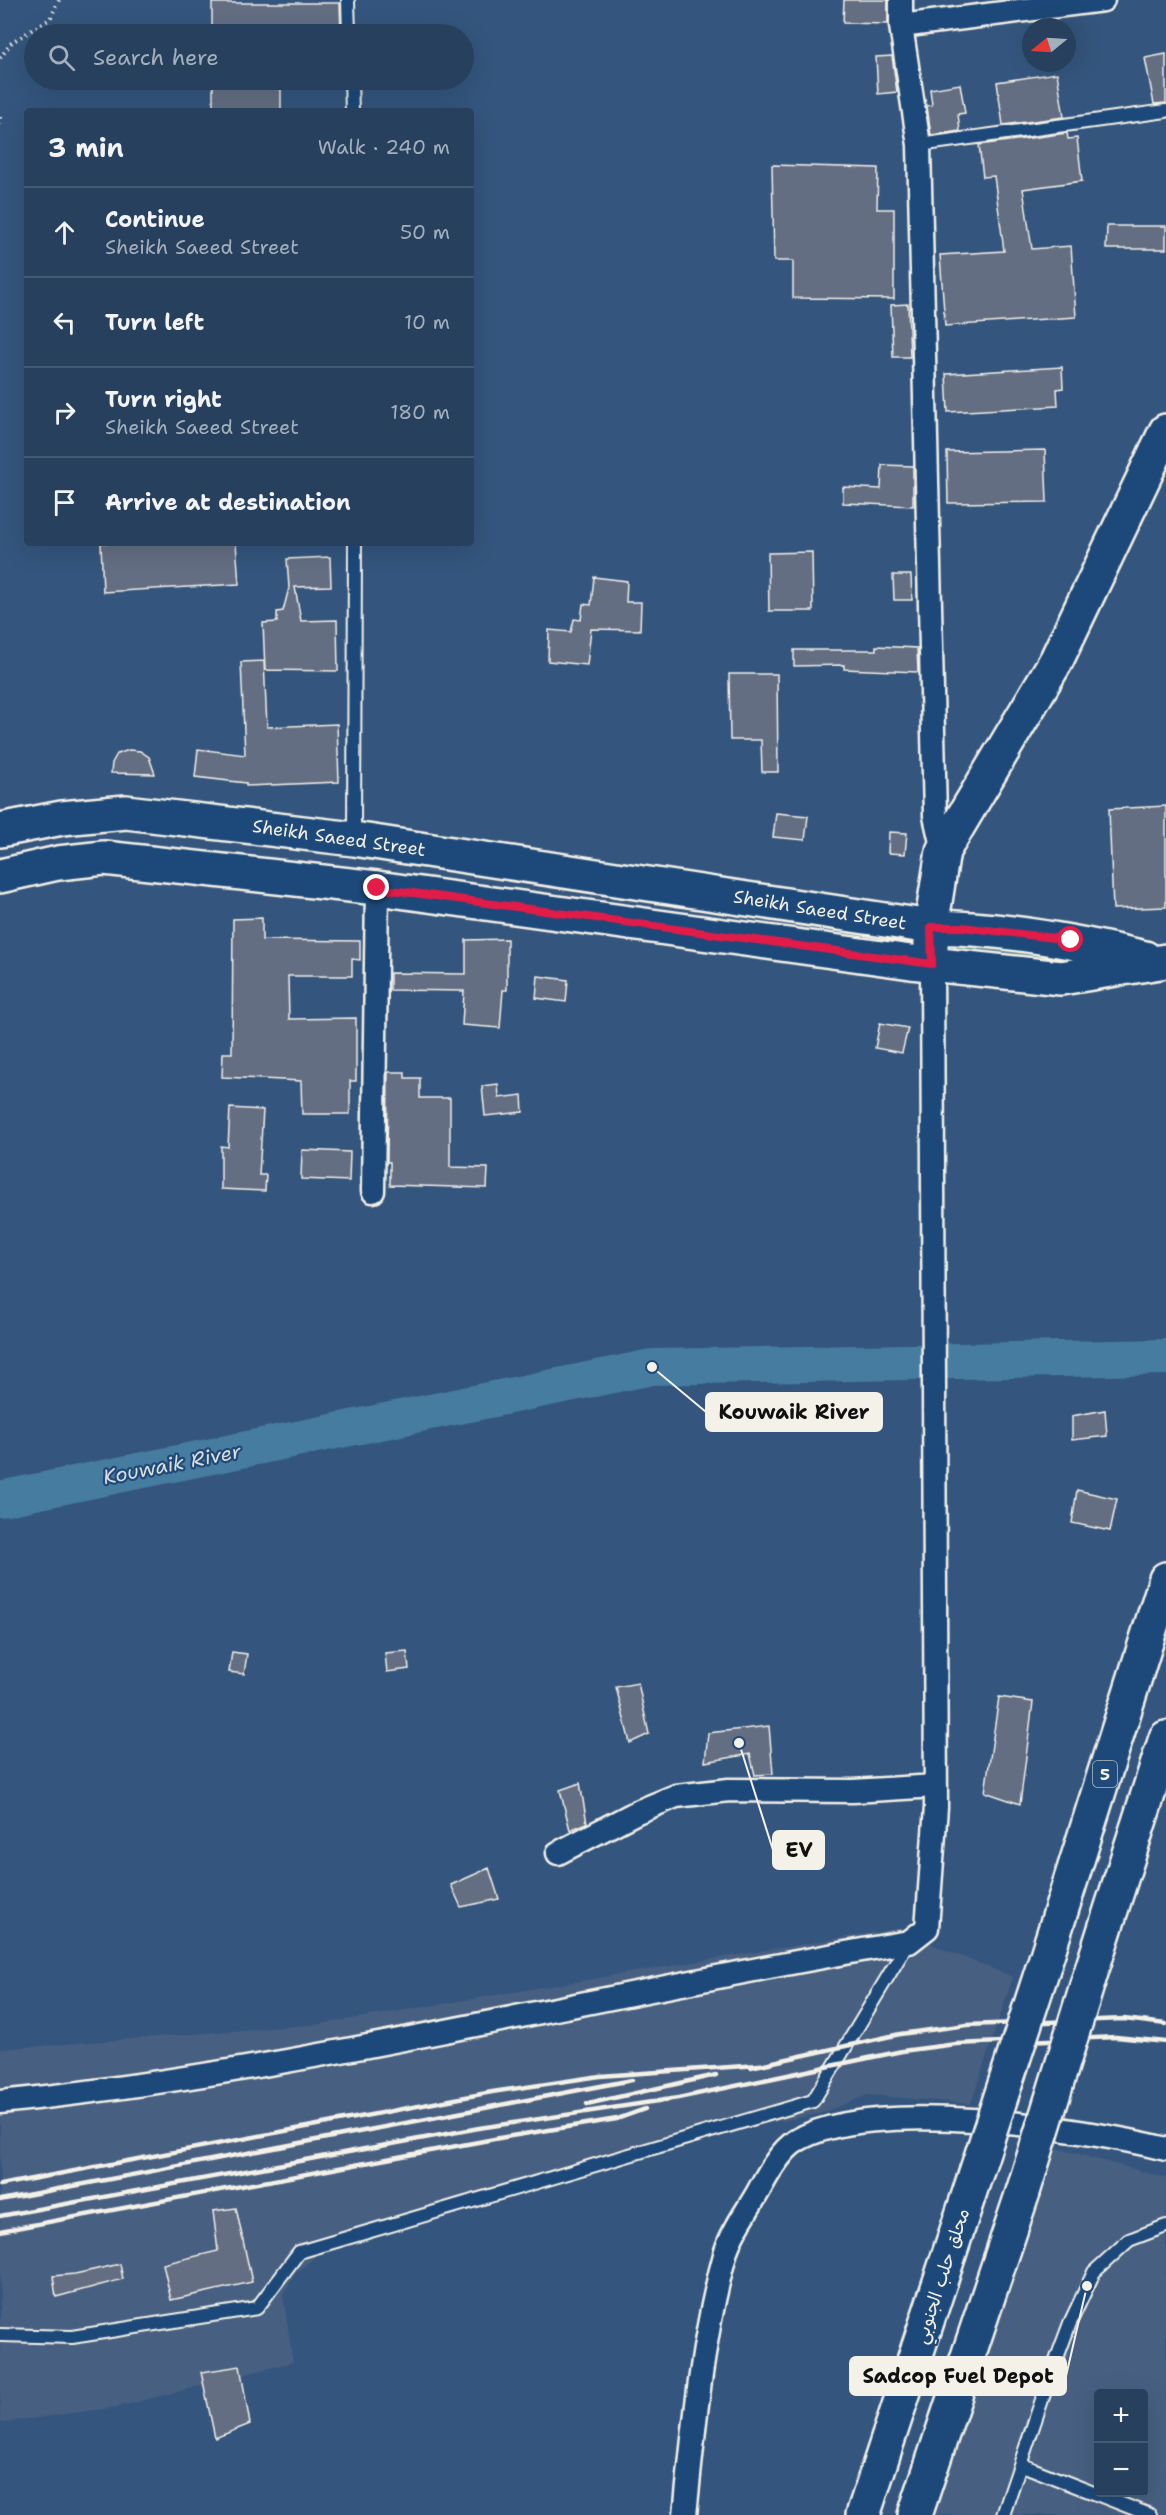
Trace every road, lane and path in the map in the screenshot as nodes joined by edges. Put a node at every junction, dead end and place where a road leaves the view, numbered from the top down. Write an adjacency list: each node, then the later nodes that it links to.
1 (59, 0): 5 (path)
2 (348, 0): 6 (lane)
3 (901, 0): 7 (street)
4 (1102, 0): 7 (street)
5 (42, 24)
6 (349, 24)
7 (901, 26): 15 (street)
8 (24, 35): 9 (path)
9 (0, 58)
10 (351, 90): 11 (lane)
11 (352, 108)
12 (1166, 111): 15 (lane)
13 (0, 117): 14 (path)
14 (0, 126)
15 (919, 145): 20 (street)
16 (1166, 431): 20 (main road)
17 (355, 546): 19 (lane)
18 (0, 830): 19 (main road, Sheikh Saeed Street)
19 (354, 839): 23 (main road, Sheikh Saeed Street)
20 (943, 851): 23 (main road)
21 (0, 876): 22 (main road, Sheikh Saeed Street)
22 (377, 888): 25 (main road, Sheikh Saeed Street); 26 (street)
23 (931, 927): 24 (main road, Sheikh Saeed Street); 25 (main road)
24 (1162, 961): 25 (main road, Sheikh Saeed Street)
25 (932, 964): 29 (street)
26 (373, 1191)
27 (1166, 1579): 38 (main road, محلق حلب الجنوبي / 5, bridge)
28 (1166, 1738): 39 (main road, bridge)
29 (936, 1786): 30 (street); 31 (street)
30 (558, 1853)
31 (909, 1942): 32 (street); 35 (lane)
32 (0, 2102)
33 (1166, 2149): 37 (street)
34 (1166, 2226): 36 (lane)
35 (0, 2335)
36 (1022, 2465): 40 (lane); 41 (lane)
37 (685, 2515)
38 (863, 2515)
39 (915, 2515)
40 (1004, 2515)
41 (1150, 2515)

